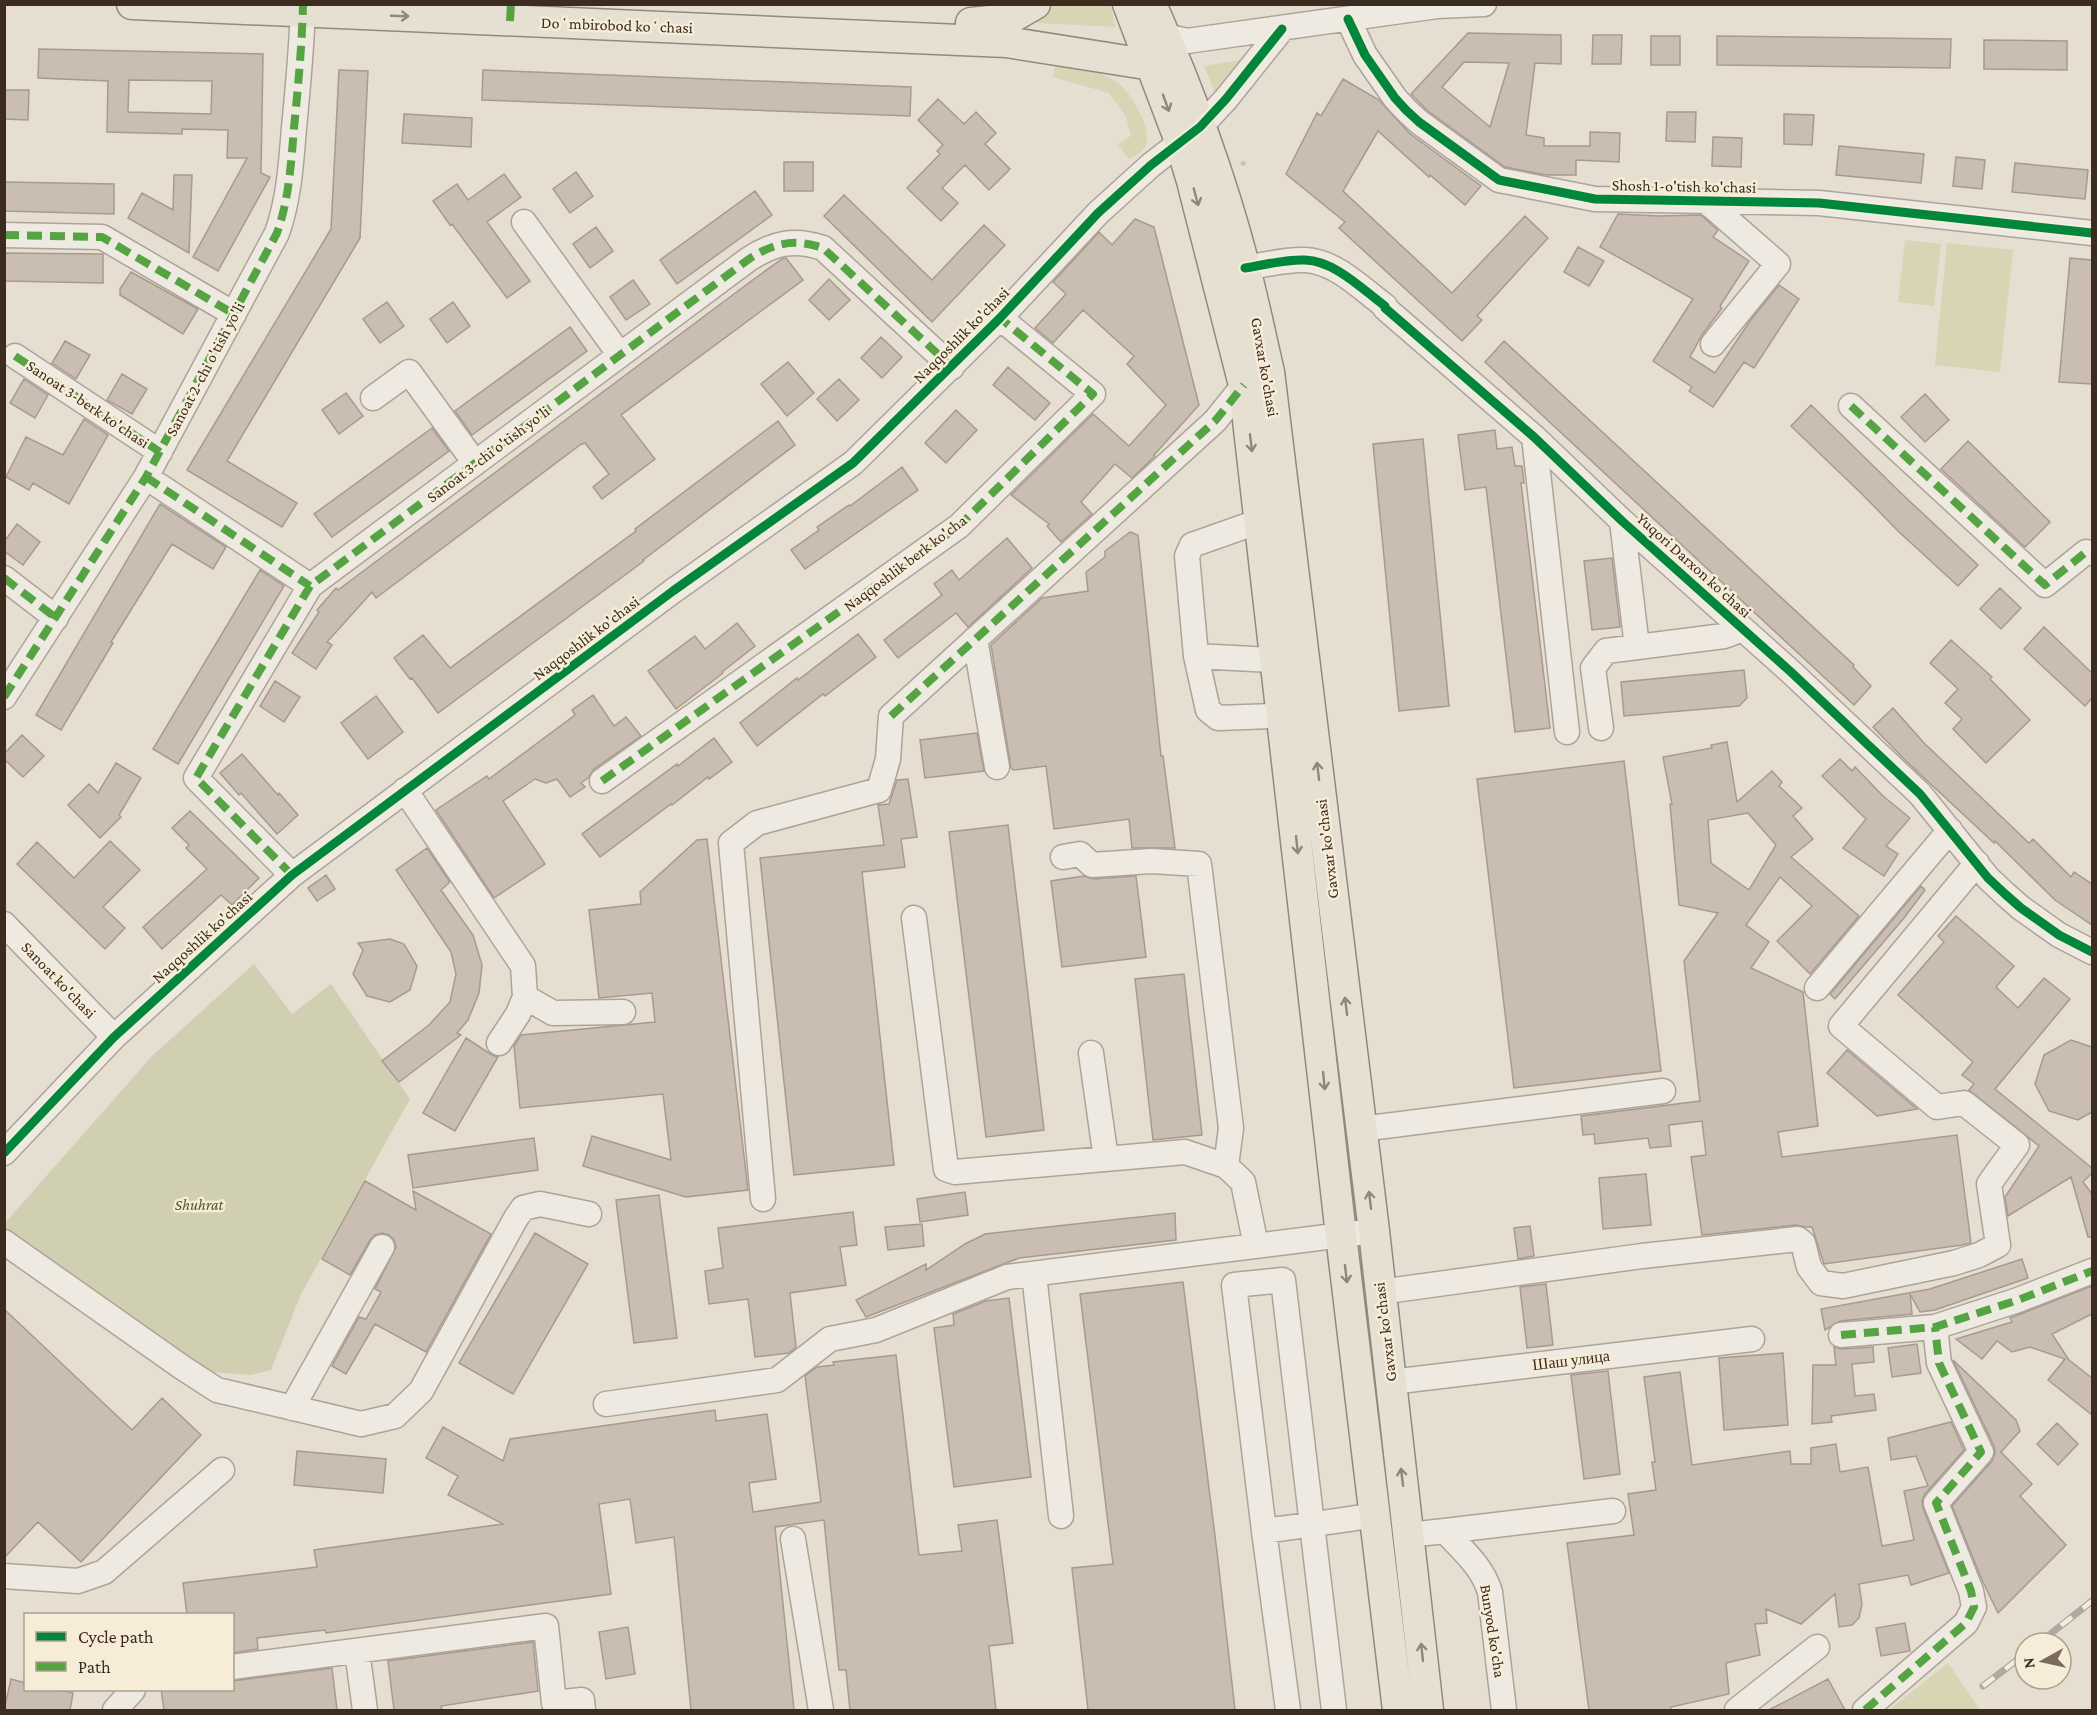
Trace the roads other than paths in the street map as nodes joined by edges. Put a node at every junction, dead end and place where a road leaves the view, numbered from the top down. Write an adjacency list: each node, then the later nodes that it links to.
1 (132, 4): 8 (main road, Doʻmbirobod koʻchasi)
2 (567, 4): 11 (main road, Doʻmbirobod koʻchasi)
3 (1035, 4): 11 (main road)
4 (1128, 4): 13 (main road, Gavxar ko'chasi)
5 (1151, 4): 13 (main road, Gavxar ko'chasi)
6 (1485, 4): 7 (street)
7 (1437, 5): 10 (street)
8 (303, 8): 9 (main road, Doʻmbirobod koʻchasi, one-way to 9); 20 (street, Sanoat 2-chi o'tish yo'li)
9 (510, 13): 13 (main road, Doʻmbirobod koʻchasi)
10 (1348, 20): 12 (street); 15 (street, Shosh 1-o'tish ko'chasi)
11 (971, 23): 13 (main road, Doʻmbirobod koʻchasi)
12 (1282, 29): 13 (street); 14 (street, Naqqoshlik ko'chasi)
13 (1164, 48): 14 (main road, Gavxar ko'chasi)
14 (1190, 134): 19 (main road, Gavxar ko'chasi); 21 (street, Naqqoshlik ko'chasi); 26 (main road, Gavxar ko'chasi, one-way to 26)
15 (1706, 201): 17 (street, Shosh 1-o'tish ko'chasi); 22 (street)
16 (524, 222): 23 (street)
17 (2092, 233)
18 (4, 235): 20 (street)
19 (1245, 268): 29 (street, Yuqori Darxon ko'chasi); 33 (main road, Gavxar ko'chasi)
20 (234, 314): 30 (street, Sanoat 2-chi o'tish yo'li)
21 (1000, 318): 25 (street, Naqqoshlik ko'chasi); 49 (street, Naqqoshlik berk ko'cha)
22 (1713, 344)
23 (620, 355): 25 (street, Sanoat 3-chi o'tish yo'li); 31 (street, Sanoat 3-chi o'tish yo'li)
24 (15, 356): 30 (street, Sanoat 3-berk ko'chasi)
25 (952, 367): 50 (street, Naqqoshlik ko'chasi)
26 (1244, 385): 33 (main road, Gavxar ko'chasi, one-way to 33); 40 (street)
27 (374, 398): 31 (street)
28 (1851, 406): 35 (street)
29 (1534, 437): 34 (street, Yuqori Darxon ko'chasi); 47 (street)
30 (160, 452): 32 (street, Sanoat 2-chi o'tish yo'li)
31 (476, 463): 37 (street, Sanoat 3-chi o'tish yo'li)
32 (146, 477): 37 (street); 38 (street, Sanoat 2-chi o'tish yo'li)
33 (1273, 516): 42 (street); 43 (main road, Gavxar ko'chasi)
34 (1622, 521): 39 (street, Yuqori Darxon ko'chasi); 41 (street)
35 (2092, 553)
36 (4, 578): 38 (street)
37 (310, 586): 54 (street, Sanoat 3-chi o'tish yo'li)
38 (56, 618): 44 (street, Sanoat 2-chi o'tish yo'li)
39 (1743, 629): 41 (street); 51 (street, Yuqori Darxon ko'chasi)
40 (975, 639): 48 (street); 69 (street)
41 (1637, 647): 46 (street)
42 (1196, 656): 43 (street); 45 (street)
43 (1291, 661): 45 (main road, Gavxar ko'chasi)
44 (4, 697)
45 (1297, 715): 65 (main road, Gavxar ko'chasi, one-way to 45); 72 (main road, Gavxar ko'chasi, one-way to 72)
46 (1601, 728)
47 (1567, 732)
48 (997, 767)
49 (602, 781)
50 (405, 790): 54 (street, Naqqoshlik ko'chasi); 59 (street)
51 (1950, 830): 53 (street, Yuqori Darxon ko'chasi); 58 (street)
52 (1063, 857): 68 (street)
53 (1977, 863): 57 (street, Yuqori Darxon ko'chasi); 78 (street)
54 (292, 875): 61 (street, Naqqoshlik ko'chasi)
55 (914, 918): 67 (street)
56 (4, 924): 61 (street, Sanoat ko'chasi)
57 (2092, 952)
58 (1817, 988)
59 (525, 997): 60 (street); 62 (street)
60 (623, 1012)
61 (114, 1037): 66 (street, Naqqoshlik ko'chasi)
62 (499, 1043)
63 (1091, 1053): 67 (street)
64 (1663, 1091): 65 (street)
65 (1361, 1130): 71 (main road, Gavxar ko'chasi, one-way to 65)
66 (4, 1153)
67 (1106, 1159): 68 (street)
68 (1226, 1166): 74 (street)
69 (764, 1199)
70 (589, 1214): 84 (street)
71 (1374, 1231): 72 (street); 78 (main road, Gavxar ko'chasi)
72 (1341, 1235): 74 (street); 87 (main road, Gavxar ko'chasi, one-way to 87)
73 (4, 1242): 84 (street)
74 (1256, 1246): 77 (street)
75 (382, 1247): 84 (street)
76 (2092, 1271): 79 (street)
77 (1034, 1274): 83 (street); 88 (street)
78 (1380, 1292): 82 (main road, Gavxar ko'chasi)
79 (1935, 1327): 80 (street); 109 (street)
80 (1841, 1335)
81 (1752, 1339): 82 (street, Шаш улица)
82 (1391, 1382): 92 (main road, Gavxar ko'chasi, one-way to 82)
83 (606, 1404)
84 (292, 1408)
85 (222, 1470): 94 (street)
86 (1613, 1511): 91 (street)
87 (1375, 1515): 89 (street); 105 (main road, Gavxar ko'chasi)
88 (1061, 1516)
89 (1312, 1524): 90 (street); 90 (street); 104 (street)
90 (1264, 1531): 103 (street)
91 (1445, 1532): 92 (street); 107 (street, Bunyod ko'cha)
92 (1408, 1535): 106 (main road, Gavxar ko'chasi, one-way to 92)
93 (793, 1539): 102 (street)
94 (4, 1576)
95 (1817, 1647): 108 (street)
96 (357, 1651): 97 (street); 100 (street); 101 (street)
97 (234, 1667)
98 (131, 1691): 99 (street)
99 (115, 1710)
100 (365, 1710)
101 (583, 1710)
102 (821, 1710)
103 (1288, 1710)
104 (1334, 1710)
105 (1398, 1710)
106 (1428, 1710)
107 (1504, 1710)
108 (1737, 1710)
109 (1865, 1710)

